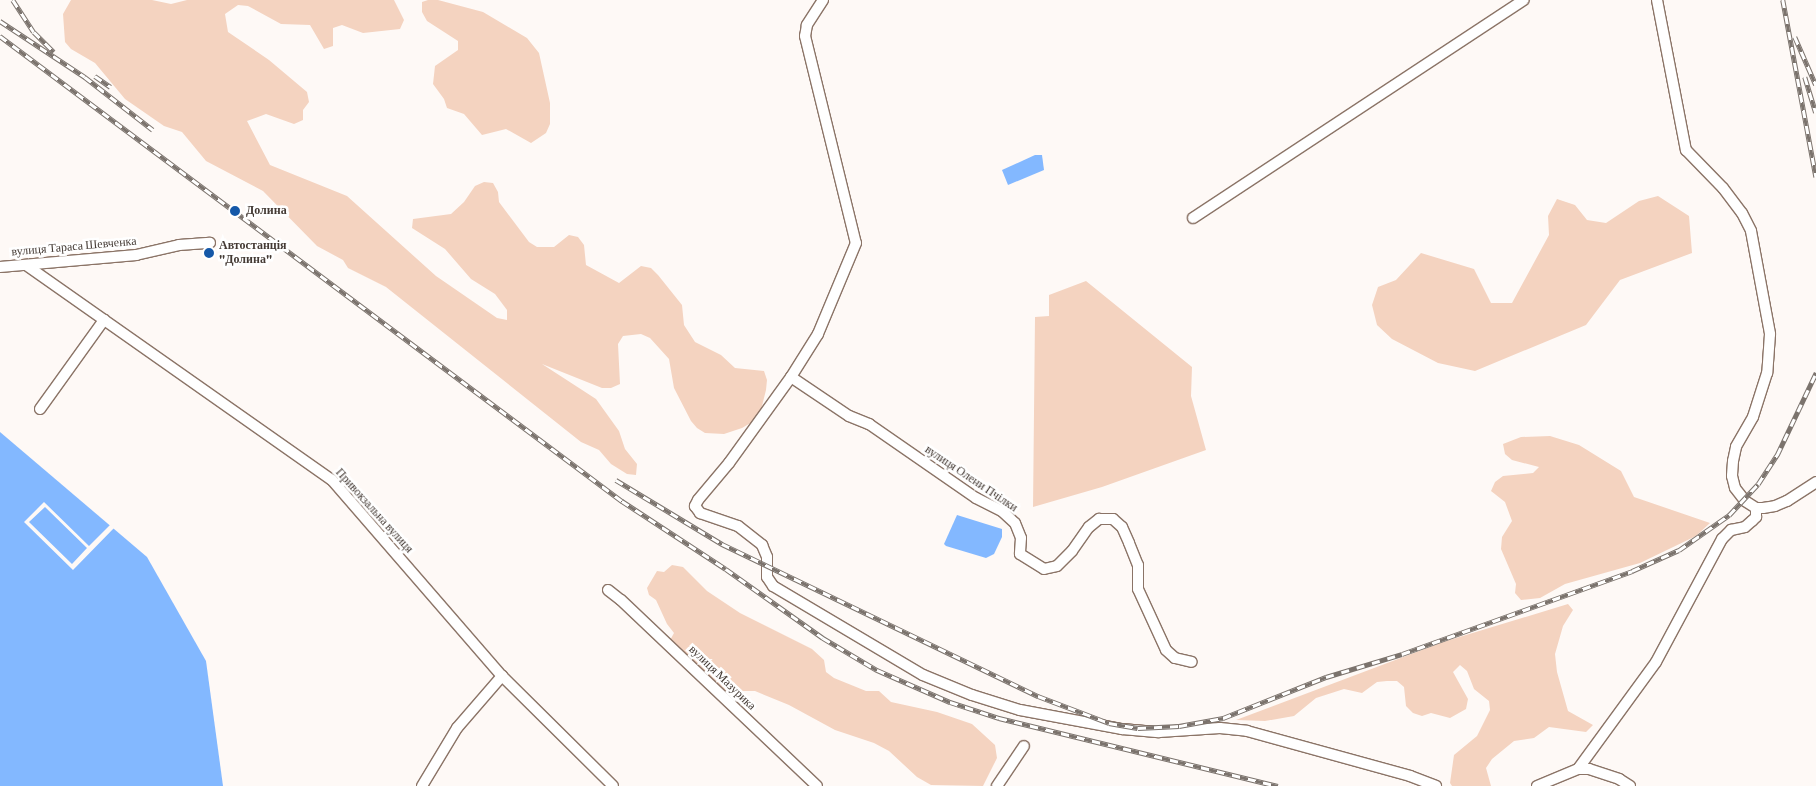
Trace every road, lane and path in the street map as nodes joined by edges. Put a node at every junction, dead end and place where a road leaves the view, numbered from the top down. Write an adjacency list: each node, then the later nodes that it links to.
1 (823, 0): 9 (street)
2 (1523, 0): 4 (street)
3 (1657, 0): 12 (street)
4 (1193, 218)
5 (210, 243): 6 (street, вулиця Тараса Шевченка)
6 (26, 265): 7 (street, вулиця Тараса Шевченка); 8 (street, Привокзальна вулиця)
7 (0, 266)
8 (104, 320): 10 (street); 15 (street, Привокзальна вулиця)
9 (791, 377): 14 (street, вулиця Олени Пчілки); 22 (street)
10 (40, 409)
11 (1816, 482): 12 (street)
12 (1756, 508): 17 (street)
13 (608, 590): 20 (street, вулиця Мазурика)
14 (1192, 662)
15 (502, 676): 18 (street); 19 (street, Привокзальна вулиця)
16 (1024, 746): 21 (street)
17 (1578, 769): 23 (street); 24 (street)
18 (422, 786)
19 (613, 786)
20 (817, 786)
21 (997, 786)
22 (1436, 786)
23 (1537, 786)
24 (1630, 786)

